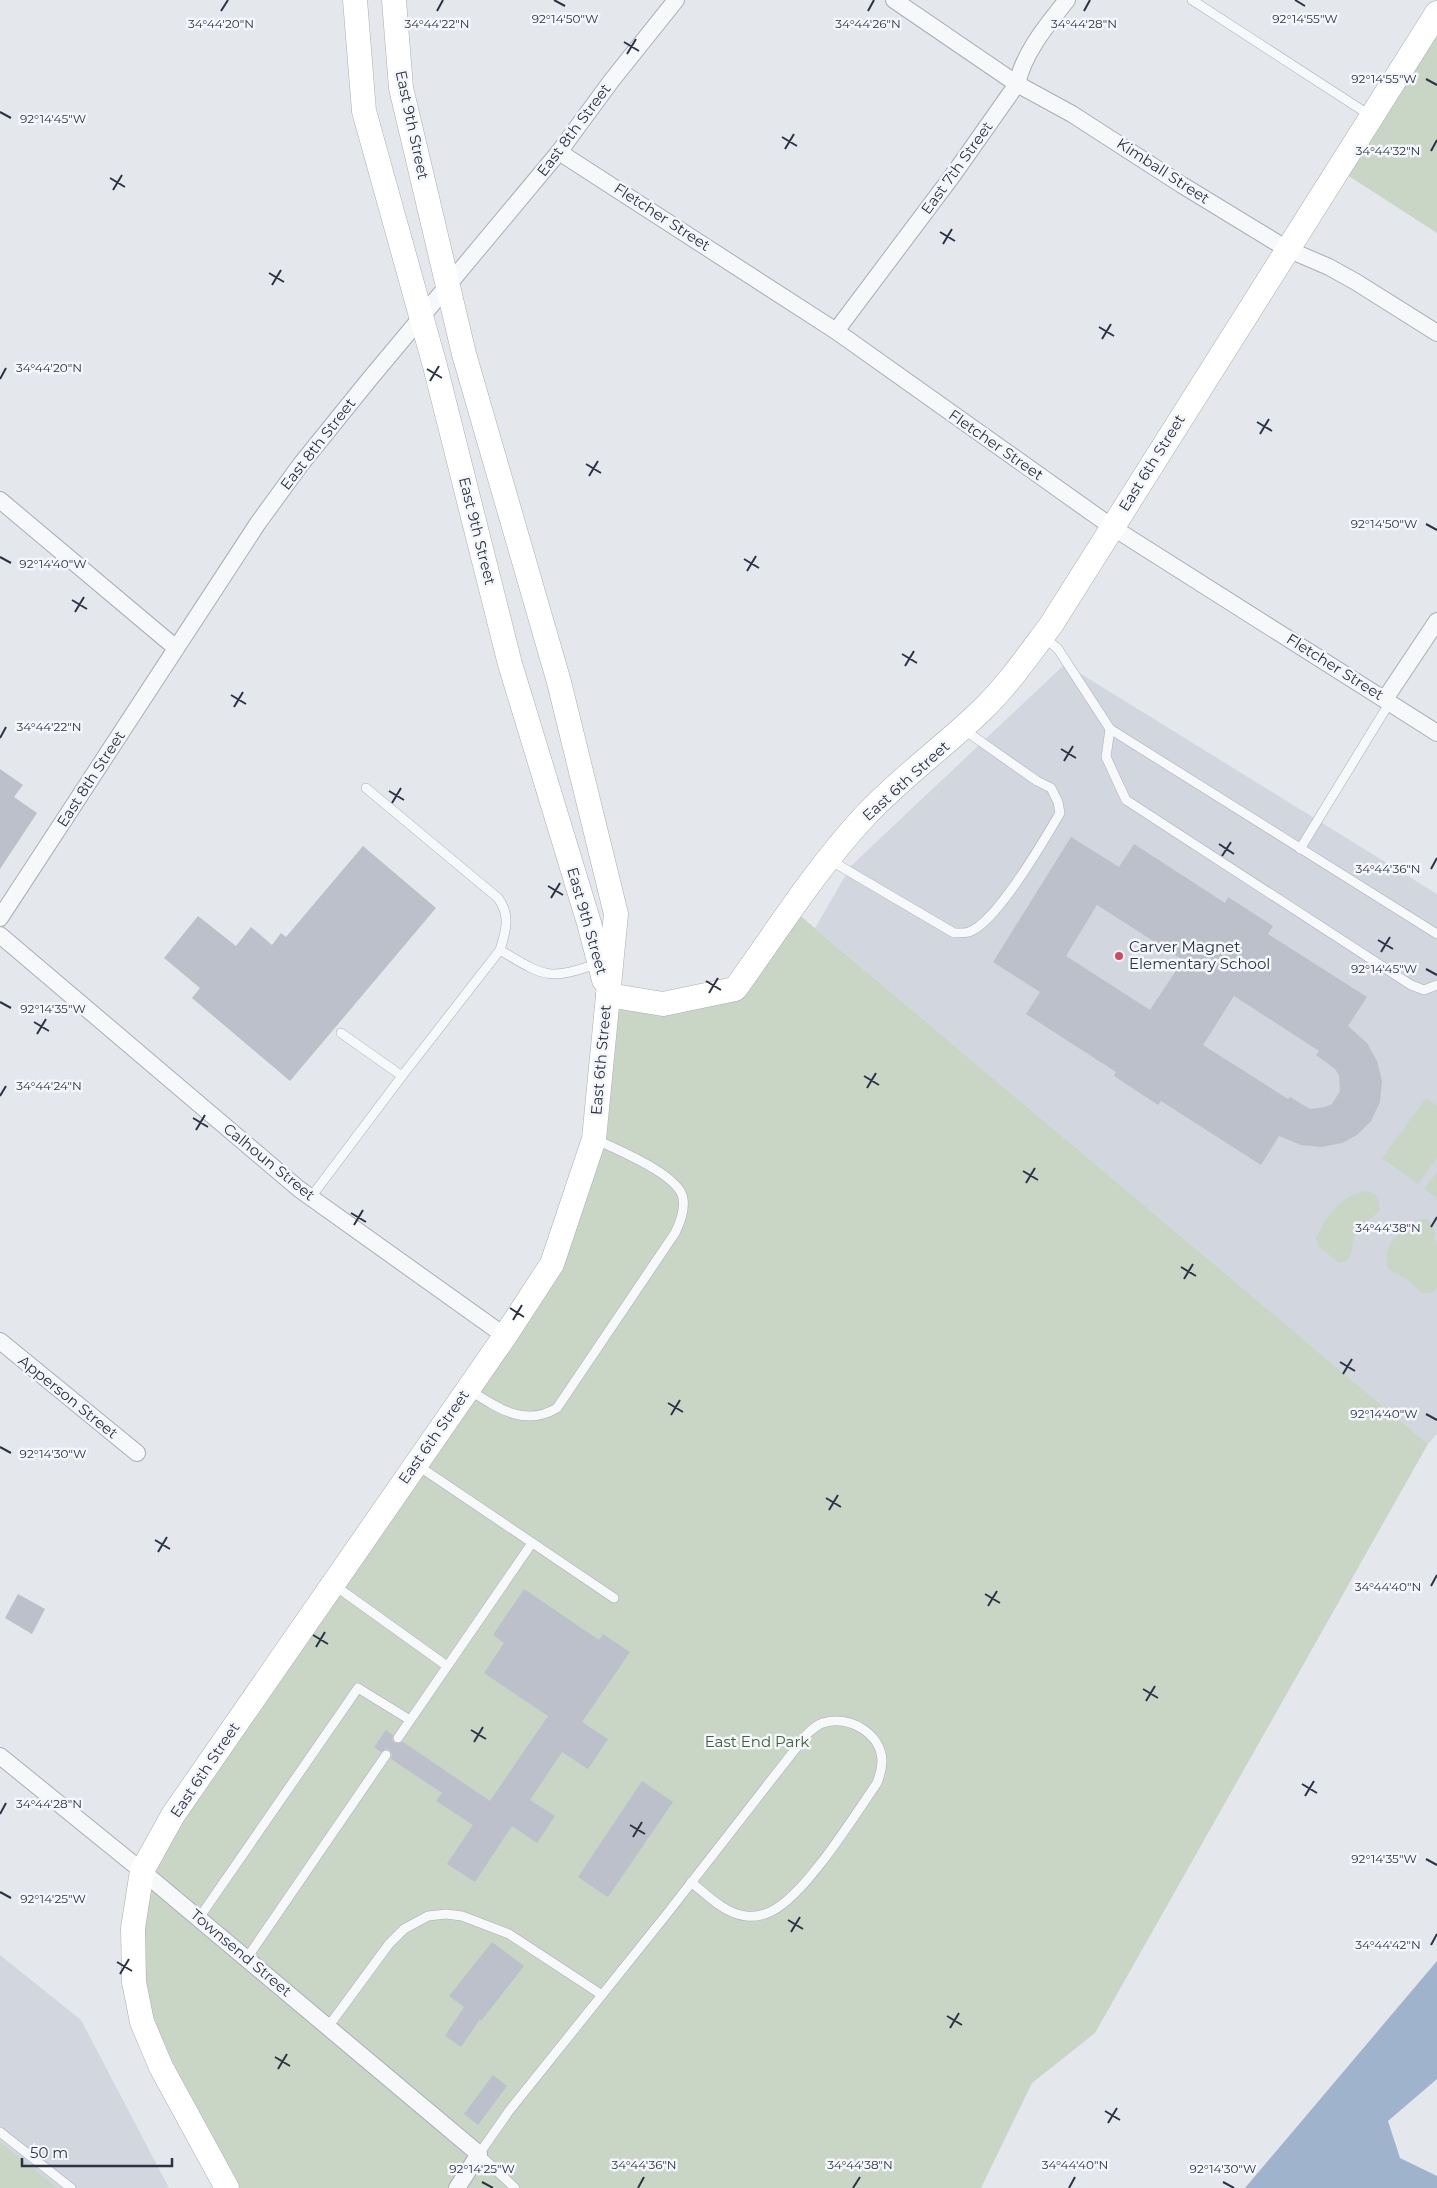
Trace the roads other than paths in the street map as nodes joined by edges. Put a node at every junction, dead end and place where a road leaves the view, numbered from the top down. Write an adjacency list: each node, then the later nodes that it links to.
1 (355, 0): 13 (main road, East 9th Street)
2 (394, 0): 12 (main road, East 9th Street)
3 (676, 0): 10 (street, East 8th Street)
4 (894, 0): 8 (street, Kimball Street)
5 (1067, 0): 8 (street, East 7th Street)
6 (1192, 0): 9 (lane)
7 (1437, 13): 9 (main road, East 6th Street)
8 (1017, 84): 11 (street, Kimball Street); 14 (street, East 7th Street)
9 (1371, 116): 11 (main road, East 6th Street)
10 (559, 152): 12 (street, East 8th Street); 14 (street, Fletcher Street)
11 (1287, 249): 15 (street, Kimball Street); 17 (main road, East 6th Street)
12 (448, 286): 13 (street, East 8th Street); 34 (main road, East 9th Street)
13 (421, 317): 20 (street, East 8th Street); 32 (main road, East 9th Street)
14 (836, 332): 17 (street, Fletcher Street)
15 (1437, 333)
16 (0, 500): 20 (street)
17 (1112, 527): 19 (main road, East 6th Street); 21 (street, Fletcher Street)
18 (1437, 621): 21 (street)
19 (1043, 636): 22 (main road, East 6th Street); 23 (lane)
20 (176, 648): 28 (street, East 8th Street)
21 (1387, 701): 24 (street, Fletcher Street); 26 (lane)
22 (963, 729): 27 (main road, East 6th Street); 27 (lane)
23 (1110, 729): 26 (lane); 33 (lane)
24 (1437, 733)
25 (366, 788): 31 (lane)
26 (1300, 849): 30 (lane)
27 (828, 859): 34 (main road, East 6th Street)
28 (0, 918)
29 (0, 934): 38 (street, Calhoun Street)
30 (1437, 934)
31 (500, 950): 32 (lane); 36 (lane)
32 (599, 963): 34 (main road, East 9th Street)
33 (1437, 985)
34 (608, 995): 37 (main road, East 6th Street)
35 (341, 1033): 36 (lane)
36 (402, 1076): 38 (lane)
37 (594, 1139): 39 (main road, East 6th Street); 41 (lane)
38 (311, 1197): 39 (street, Calhoun Street)
39 (505, 1336): 41 (main road, East 6th Street)
40 (0, 1342): 42 (street, Apperson Street)
41 (468, 1389): 43 (main road, East 6th Street)
42 (137, 1453)
43 (416, 1464): 44 (lane); 45 (main road, East 6th Street)
44 (532, 1543): 46 (lane); 47 (lane)
45 (332, 1584): 47 (lane); 52 (main road, East 6th Street)
46 (614, 1598)
47 (447, 1666): 48 (lane)
48 (410, 1720): 49 (lane); 54 (lane)
49 (398, 1738)
50 (0, 1756): 52 (street, Townsend Street)
51 (386, 1756): 55 (lane)
52 (142, 1871): 54 (street, Townsend Street); 61 (main road, East 6th Street)
53 (691, 1882): 53 (lane); 56 (lane)
54 (199, 1918): 55 (street, Townsend Street)
55 (247, 1958): 57 (street, Townsend Street)
56 (602, 1995): 57 (lane); 59 (lane)
57 (328, 2027): 59 (street, Townsend Street)
58 (0, 2132): 60 (lane)
59 (479, 2154): 62 (street); 63 (lane)
60 (72, 2188)
61 (227, 2188)
62 (457, 2188)
63 (515, 2188)

